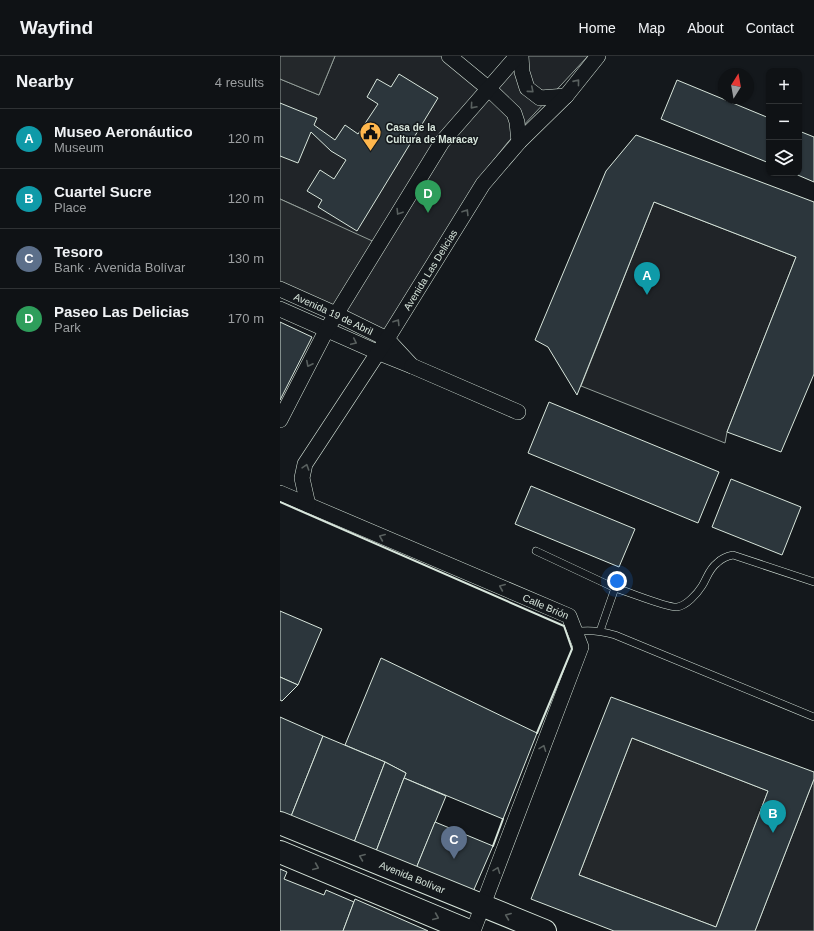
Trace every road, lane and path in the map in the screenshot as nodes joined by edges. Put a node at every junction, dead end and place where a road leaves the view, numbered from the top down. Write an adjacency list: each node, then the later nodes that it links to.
1 (449, 56): 5 (street)
2 (517, 56): 5 (street)
3 (521, 56): 6 (street, one-way to 6)
4 (598, 56): 6 (street, Avenida Las Delicias, one-way to 4)
5 (489, 89): 7 (street); 10 (street, one-way to 10)
6 (566, 96): 7 (street, Avenida Las Delicias)
7 (519, 142): 12 (street, Avenida Las Delicias, one-way to 7)
8 (280, 289): 10 (street, Avenida 19 de Abril)
9 (280, 309): 11 (street, Avenida 19 de Abril)
10 (336, 314): 11 (street); 12 (street, Avenida 19 de Abril)
11 (327, 329): 13 (street, Avenida 19 de Abril, one-way to 13); 16 (street, one-way to 16)
12 (387, 340): 13 (street, Avenida Las Delicias); 14 (street, Avenida 19 de Abril)
13 (377, 352): 14 (street, Avenida 19 de Abril); 18 (street, Avenida Las Delicias, one-way to 13)
14 (412, 366): 15 (street, Avenida 19 de Abril)
15 (518, 412)
16 (280, 420)
17 (280, 493): 18 (street, Calle Brión)
18 (308, 505): 23 (street, Calle Brión, one-way to 18)
19 (536, 551): 21 (lane)
20 (814, 582): 21 (lane)
21 (615, 588): 22 (lane)
22 (600, 631): 23 (lane); 24 (lane)
23 (575, 632): 27 (street, Calle Brión, one-way to 23)
24 (814, 717)
25 (280, 823): 27 (main road, Avenida Bolívar, one-way to 25)
26 (280, 852): 28 (main road, one-way to 28)
27 (483, 906): 29 (street, Calle Brión); 30 (main road, Avenida Bolívar, one-way to 27)
28 (468, 931)
29 (473, 931)
30 (545, 931)

